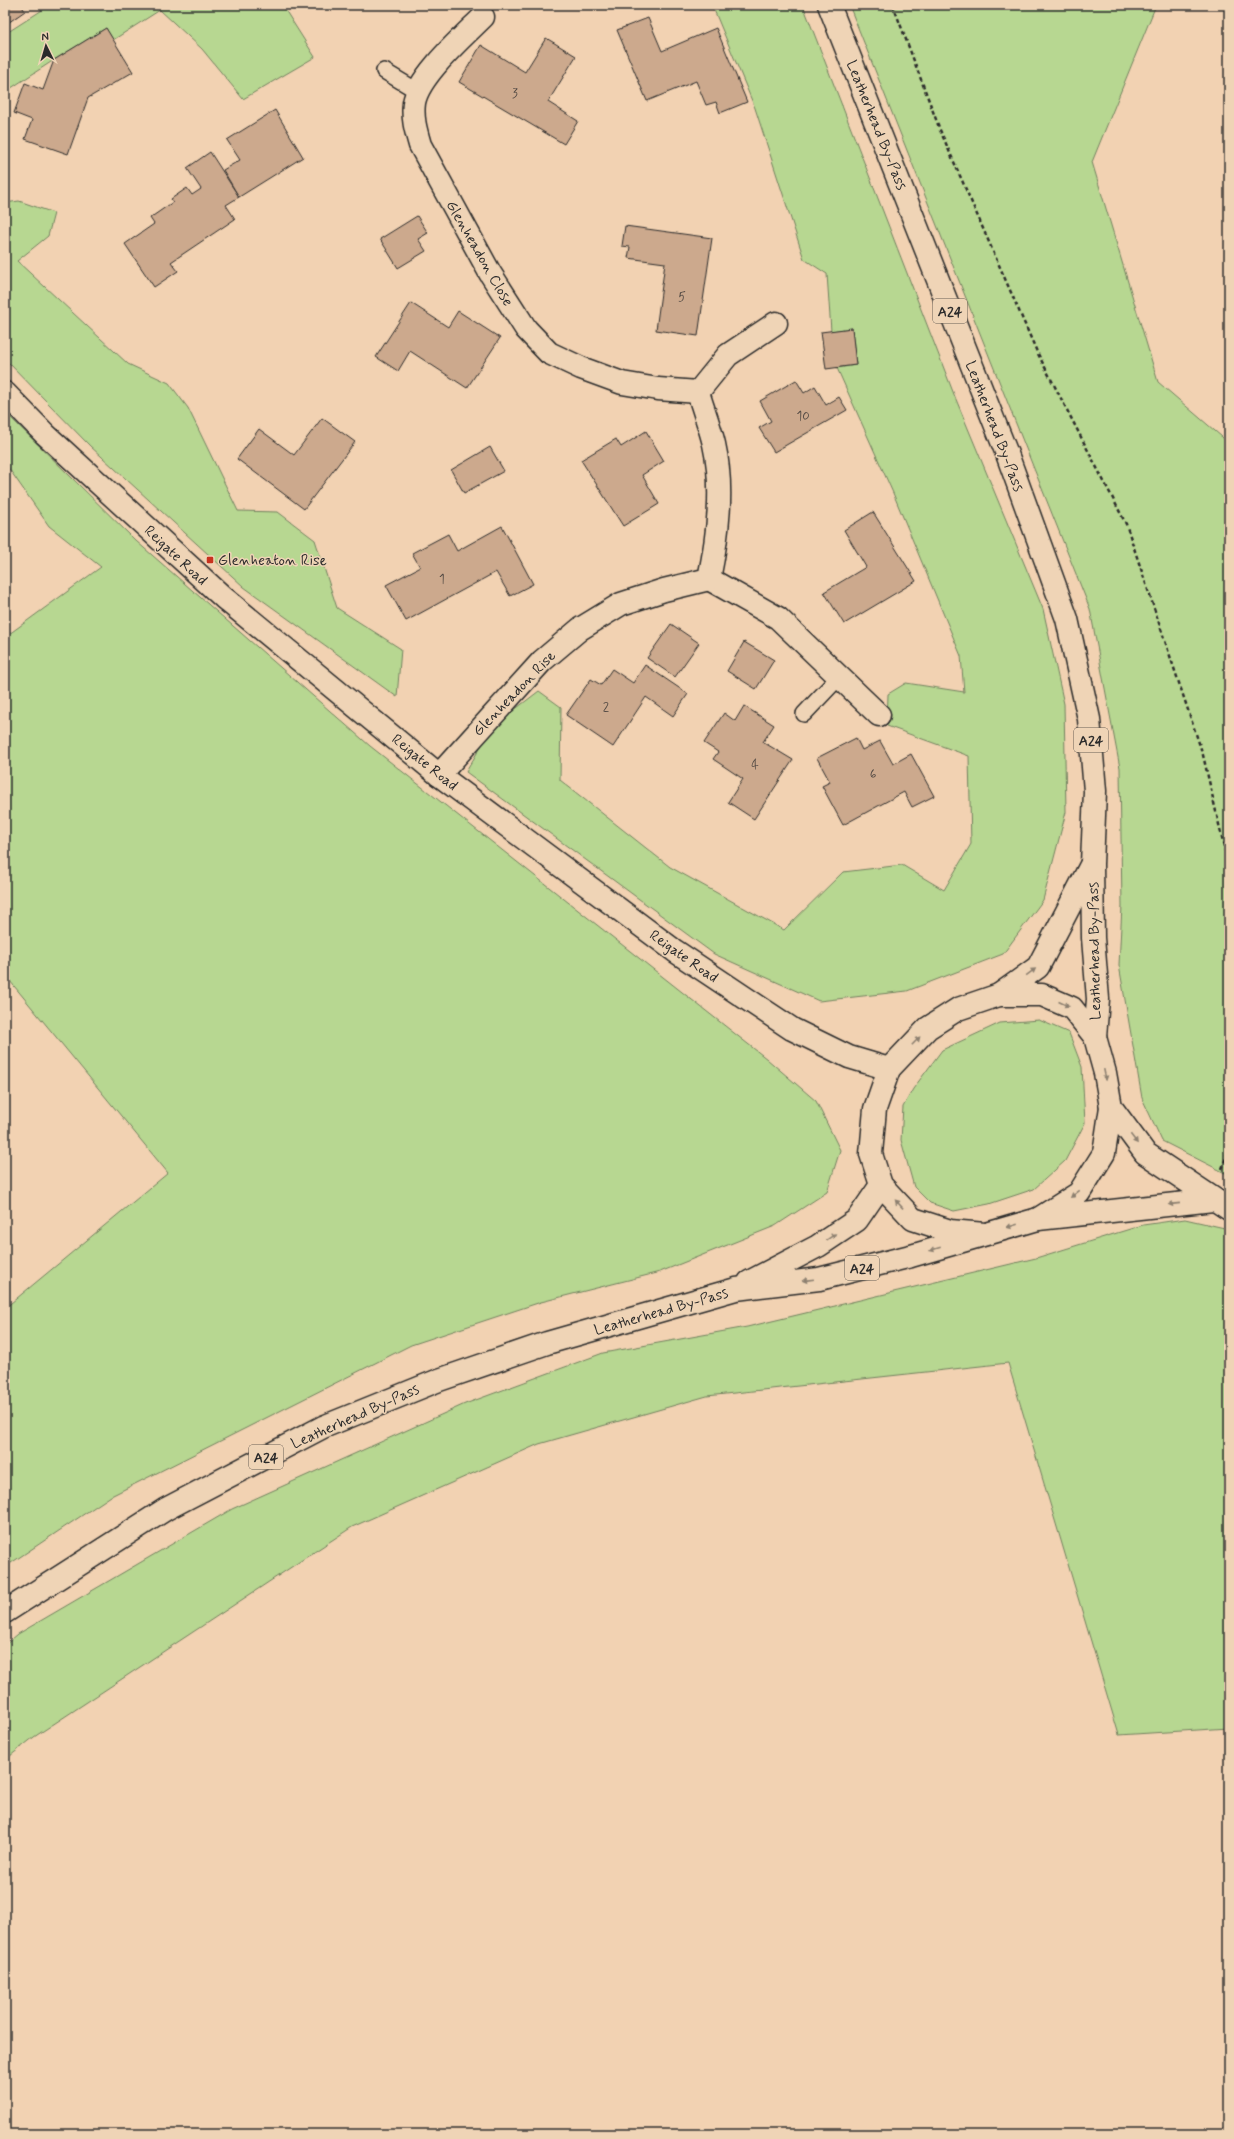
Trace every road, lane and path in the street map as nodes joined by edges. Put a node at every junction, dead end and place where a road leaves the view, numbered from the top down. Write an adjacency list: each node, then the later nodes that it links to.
1 (829, 5): 14 (main road, Leatherhead By-Pass / A24)
2 (893, 5): 15 (path)
3 (483, 17): 5 (main road, Glenheadon Close)
4 (384, 71): 5 (lane)
5 (419, 92): 7 (main road, Glenheadon Close)
6 (776, 323): 7 (main road)
7 (698, 392): 9 (main road)
8 (5, 393): 13 (main road, Reigate Road)
9 (709, 578): 10 (main road); 13 (main road, Glenheadon Rise)
10 (839, 677): 11 (lane); 12 (main road)
11 (804, 714)
12 (879, 715)
13 (439, 775): 18 (main road, Reigate Road)
14 (1092, 864): 16 (main road, Leatherhead By-Pass / A24, one-way to 14); 17 (main road, Leatherhead By-Pass / A24)
15 (1229, 868)
16 (999, 995): 17 (main road, one-way to 17); 18 (main road, one-way to 16)
17 (1095, 1038): 19 (main road, one-way to 19)
18 (889, 1069): 20 (main road)
19 (1111, 1108): 21 (main road, one-way to 21); 22 (main road, one-way to 22)
20 (881, 1185): 23 (main road, one-way to 20); 24 (main road, Leatherhead By-Pass / A24, one-way to 20)
21 (1221, 1204): 22 (main road, one-way to 22)
22 (1038, 1219): 23 (main road, Leatherhead By-Pass, one-way to 23)
23 (985, 1234): 24 (main road, Leatherhead By-Pass / A24, one-way to 24)
24 (736, 1289): 25 (main road, Leatherhead By-Pass / A24)
25 (5, 1612)

